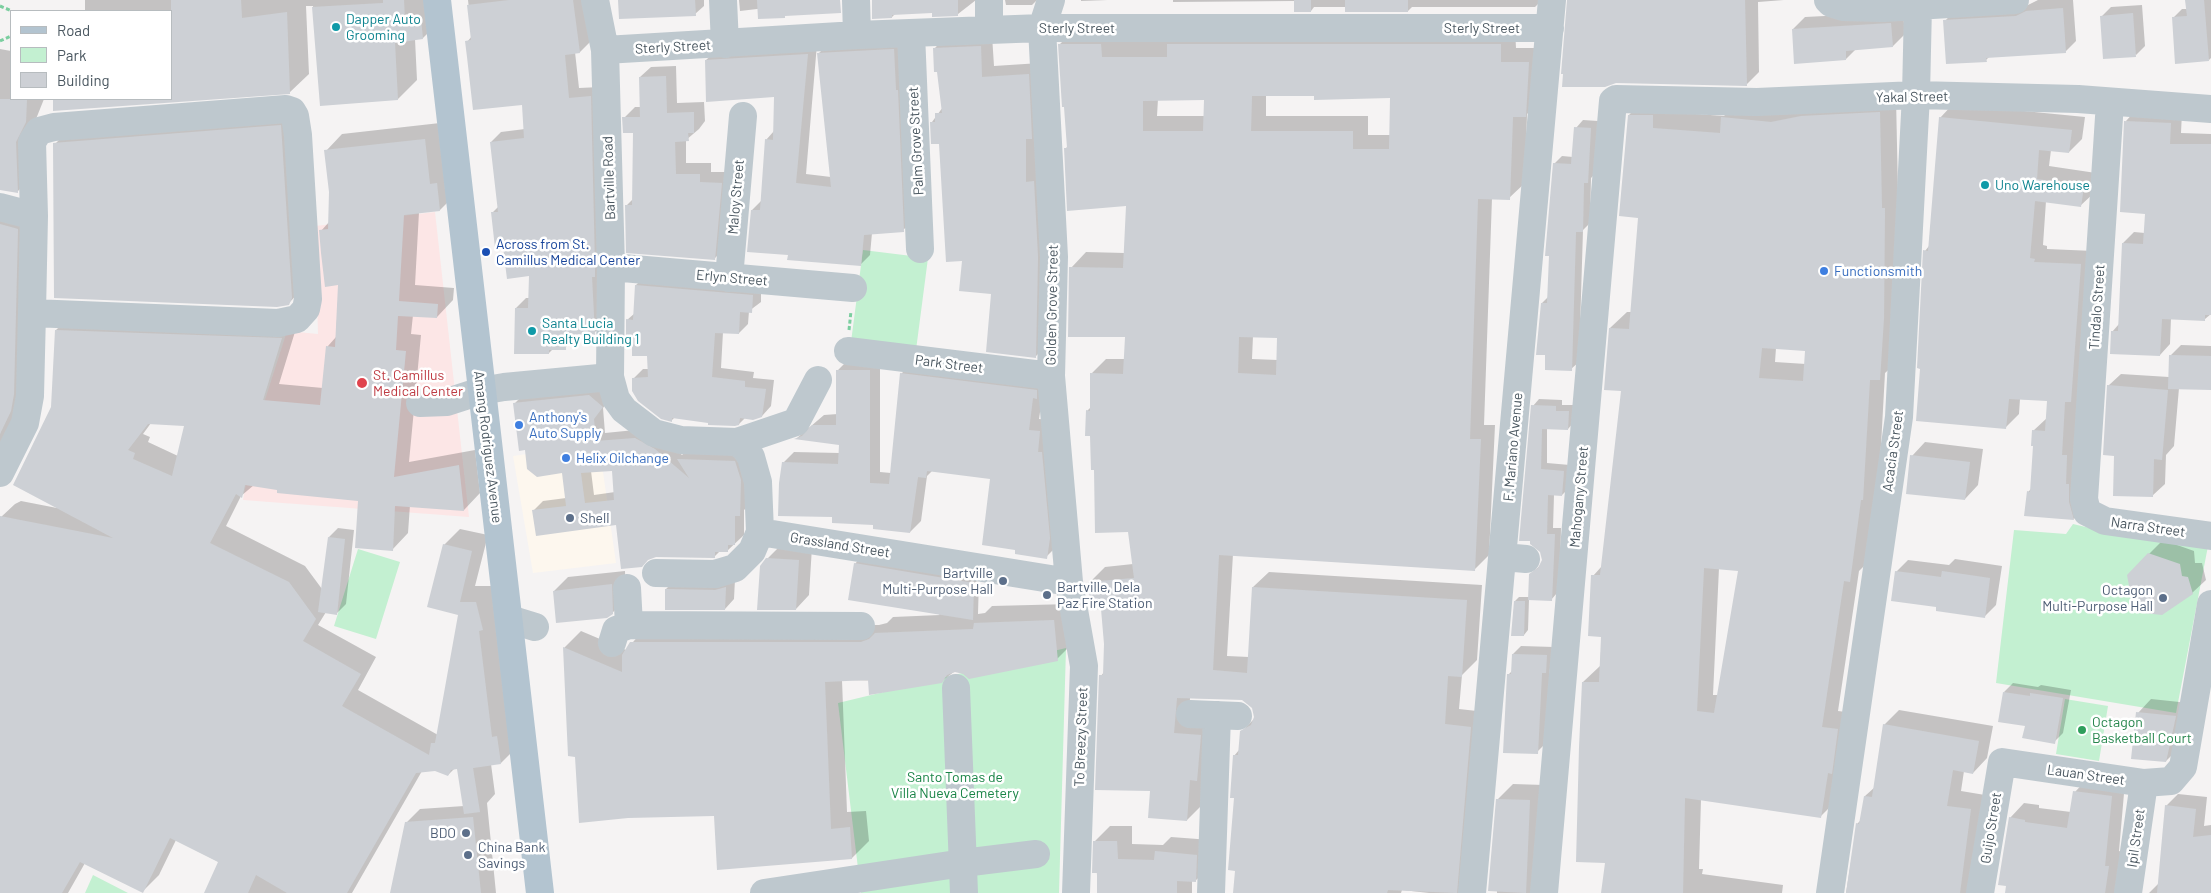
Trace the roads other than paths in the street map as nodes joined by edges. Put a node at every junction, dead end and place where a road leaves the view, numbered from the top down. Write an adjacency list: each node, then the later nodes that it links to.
1 (437, 0): 34 (main road, Amang Rodriguez Avenue)
2 (595, 0): 17 (street, Bartville Road)
3 (723, 0): 16 (street)
4 (856, 0): 15 (street)
5 (989, 0): 13 (street)
6 (1051, 0): 11 (street)
7 (1552, 0): 12 (street, F. Mariano Avenue)
8 (1828, 0): 10 (street)
9 (2015, 0): 10 (street)
10 (1918, 6): 18 (street, Acacia Street)
11 (1042, 28): 12 (street, Sterly Street); 13 (street, Sterly Street); 31 (street, Golden Grove Street)
12 (1550, 28): 60 (street, F. Mariano Avenue)
13 (989, 30): 14 (street, Sterly Street)
14 (911, 33): 15 (street, Sterly Street); 25 (street, Palm Grove Street)
15 (857, 35): 16 (street, Sterly Street)
16 (725, 44): 17 (street, Sterly Street)
17 (605, 50): 26 (street, Bartville Road)
18 (1916, 95): 19 (street, Yakal Street); 20 (street, Yakal Street); 62 (street, Acacia Street)
19 (1613, 101): 61 (street, Mahogany Street)
20 (2110, 102): 21 (street, Yakal Street); 38 (street, Tindalo Street)
21 (2211, 108)
22 (743, 116): 27 (street, Maloy Street)
23 (0, 208): 24 (street)
24 (34, 216): 29 (street); 29 (street)
25 (920, 249)
26 (611, 267): 27 (street, Erlyn Street); 32 (street, Bartville Road)
27 (729, 278): 28 (street, Erlyn Street)
28 (853, 288)
29 (32, 313): 37 (street)
30 (848, 351): 31 (street, Park Street)
31 (1051, 376): 42 (street, Golden Grove Street)
32 (610, 377): 34 (street); 36 (street)
33 (818, 380): 36 (street)
34 (481, 391): 35 (street); 45 (main road, Amang Rodriguez Avenue)
35 (420, 403)
36 (737, 442): 39 (street)
37 (0, 473)
38 (2087, 512): 40 (street, Narra Street)
39 (760, 532): 41 (street); 42 (street, Grassland Street)
40 (2211, 536)
41 (656, 573)
42 (1069, 582): 58 (street, To Breezy Street)
43 (627, 588): 46 (street)
44 (2211, 604): 51 (street, Lauan Street)
45 (509, 619): 47 (street); 55 (main road, Amang Rodriguez Avenue)
46 (861, 626)
47 (535, 627)
48 (956, 688): 53 (street)
49 (1190, 714): 59 (street)
50 (2002, 762): 51 (street, Lauan Street); 63 (street, Guijo Street)
51 (2144, 783): 64 (street, Ipil Street)
52 (1036, 854): 53 (street)
53 (963, 863): 54 (street); 57 (street)
54 (843, 887): 56 (street)
55 (540, 893)
56 (764, 893)
57 (964, 893)
58 (1076, 893)
59 (1211, 893)
60 (1472, 893)
61 (1544, 893)
62 (1830, 893)
63 (1980, 893)
64 (2128, 893)

